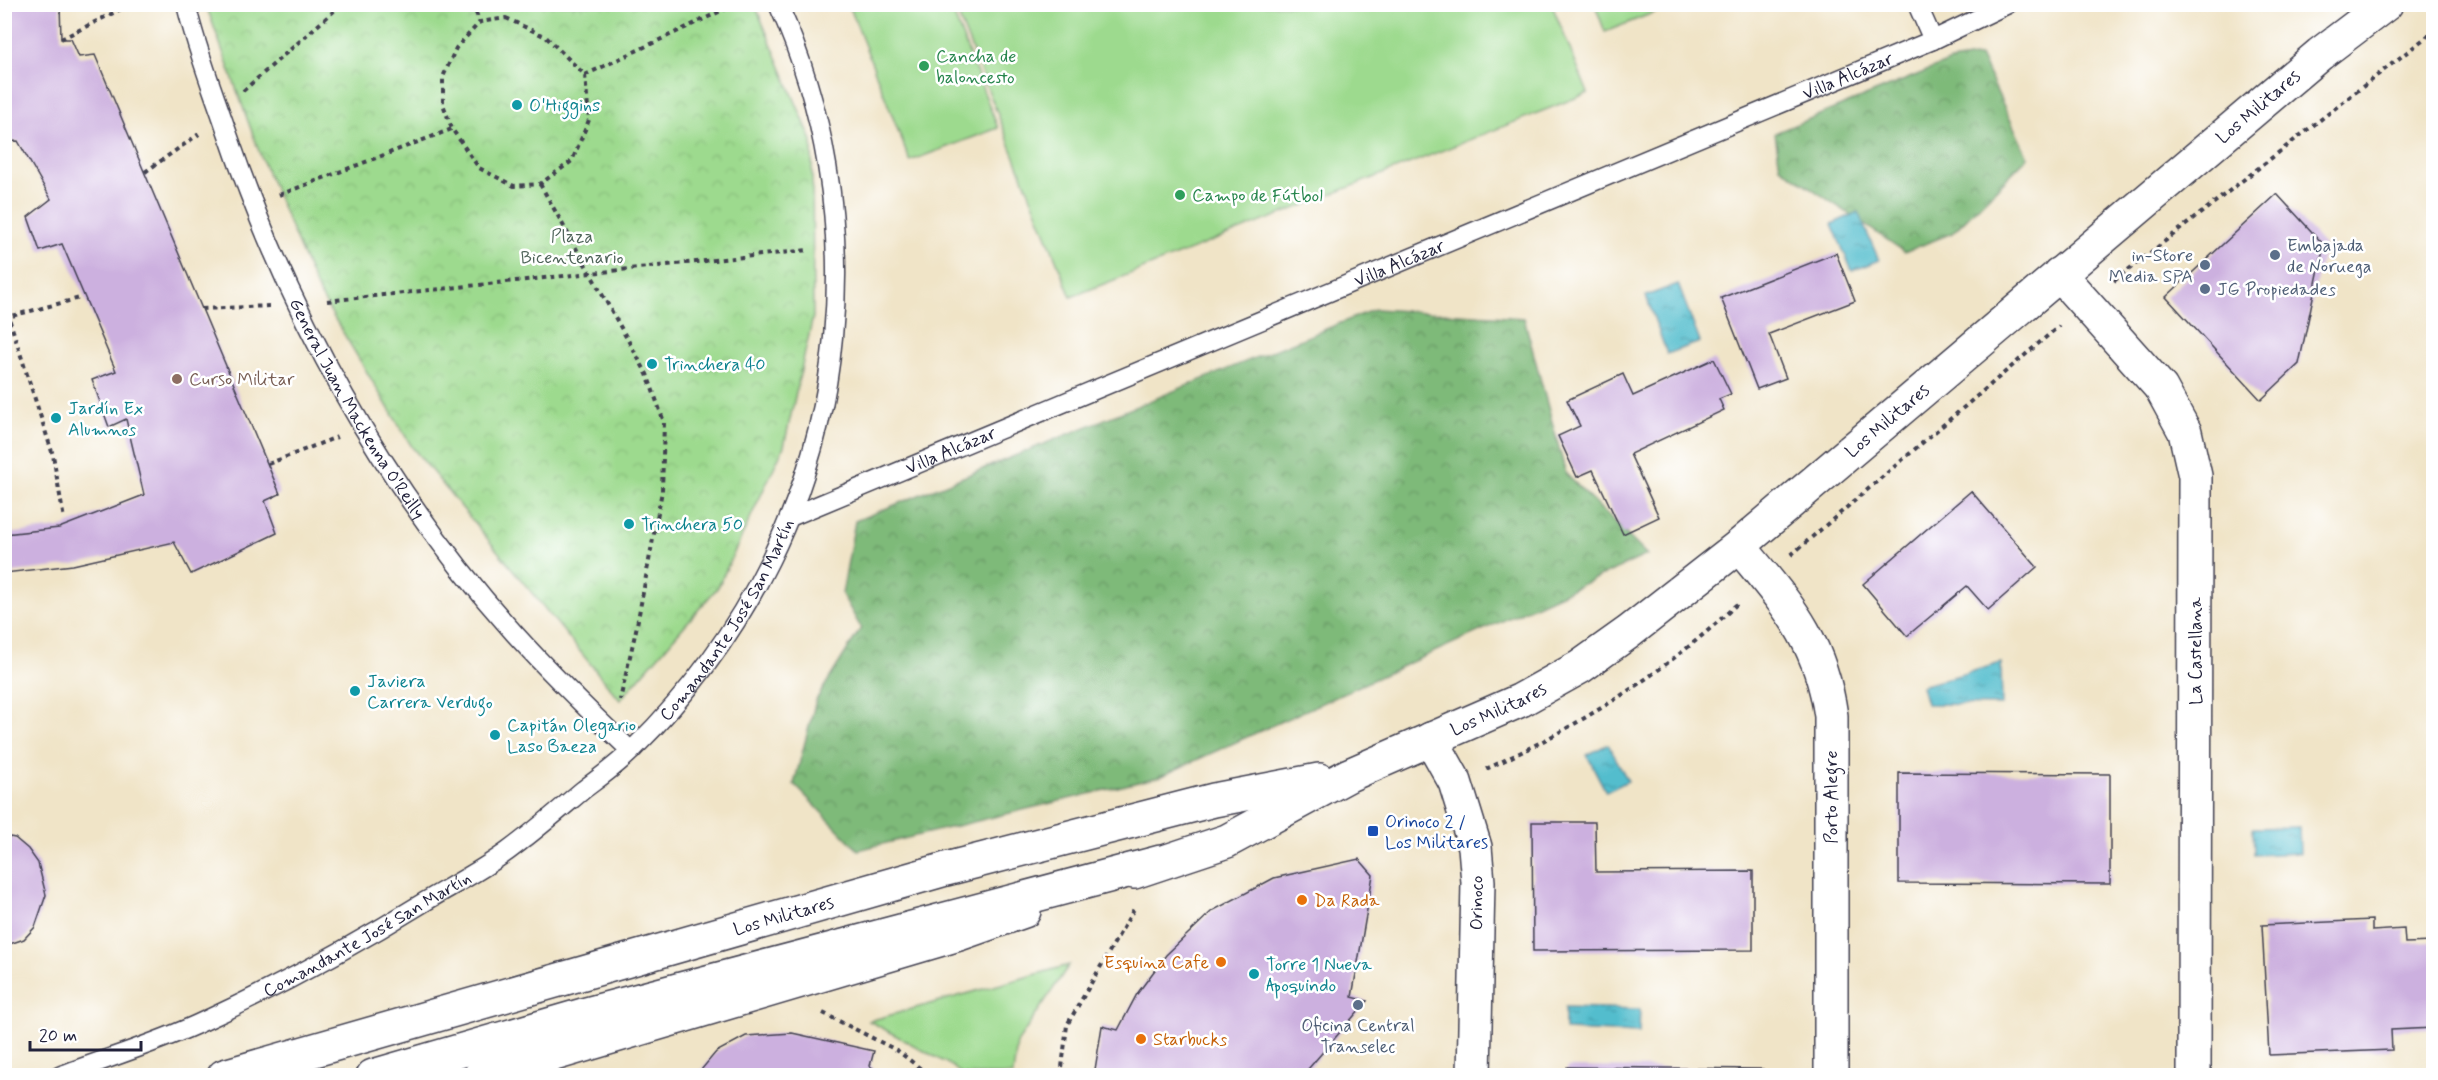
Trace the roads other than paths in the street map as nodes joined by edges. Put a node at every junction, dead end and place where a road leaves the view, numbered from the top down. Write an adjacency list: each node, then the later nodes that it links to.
1 (186, 4): 11 (lane, General Juan Mackenna O'Reilly)
2 (778, 4): 8 (lane, Comandante José San Martín)
3 (1917, 4): 6 (lane)
4 (2008, 4): 6 (lane, Villa Alcázar)
5 (2386, 4): 7 (main road, Los Militares)
6 (1933, 40): 8 (lane, Villa Alcázar)
7 (2059, 274): 9 (main road, Los Militares); 20 (main road, La Castellana)
8 (790, 517): 11 (lane, Comandante José San Martín)
9 (1738, 546): 10 (main road, Los Militares); 19 (main road, Porto Alegre)
10 (1431, 739): 12 (main road, Los Militares); 18 (main road, Orinoco)
11 (631, 752): 14 (lane, Comandante José San Martín)
12 (1349, 775): 13 (main road, Los Militares); 15 (main road, Los Militares)
13 (1161, 862): 16 (main road); 17 (main road, Los Militares)
14 (59, 1076)
15 (224, 1076)
16 (373, 1076)
17 (480, 1076)
18 (1474, 1076)
19 (1831, 1076)
20 (2194, 1076)

